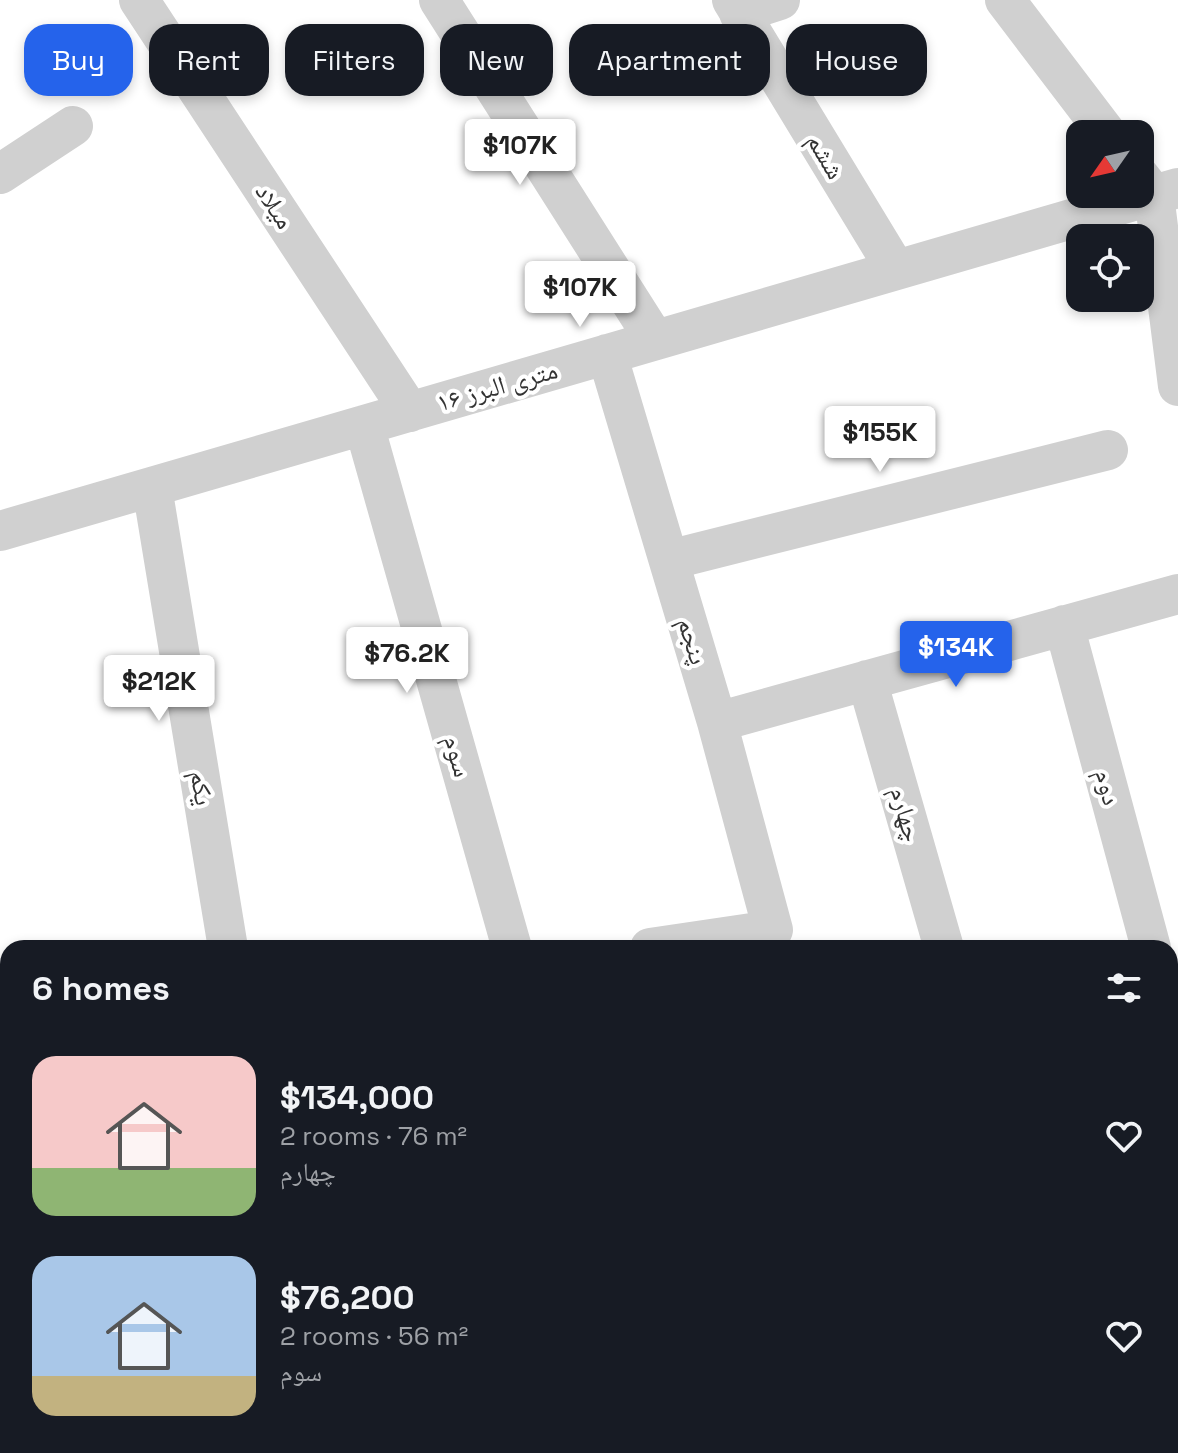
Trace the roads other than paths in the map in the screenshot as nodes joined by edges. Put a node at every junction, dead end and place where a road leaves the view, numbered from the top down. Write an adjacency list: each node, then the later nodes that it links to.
1 (139, 0): 14 (street, میلاد)
2 (439, 0): 11 (street)
3 (780, 0): 5 (street)
4 (1008, 2): 6 (street)
5 (735, 7): 10 (street, ششم)
6 (1096, 120)
7 (73, 126): 8 (street)
8 (0, 174)
9 (1157, 187): 10 (street, ۱۶ متری البرز); 13 (street)
10 (896, 270): 11 (street, ۱۶ متری البرز)
11 (655, 340): 12 (street, ۱۶ متری البرز)
12 (607, 354): 14 (street, ۱۶ متری البرز); 19 (street, پنجم)
13 (1178, 386)
14 (410, 412): 15 (street, ۱۶ متری البرز)
15 (364, 425): 17 (street, ۱۶ متری البرز); 25 (street, سوم)
16 (1108, 450): 19 (street)
17 (152, 487): 18 (street, ۱۶ متری البرز); 24 (street, یکم)
18 (0, 531)
19 (669, 560): 23 (street, پنجم)
20 (1178, 594): 21 (street)
21 (1064, 625): 22 (street); 28 (street, دوم)
22 (867, 680): 23 (street); 27 (street, چهارم)
23 (717, 722): 26 (street, پنجم)
24 (227, 940)
25 (510, 940)
26 (705, 940)
27 (942, 940)
28 (1149, 940)

